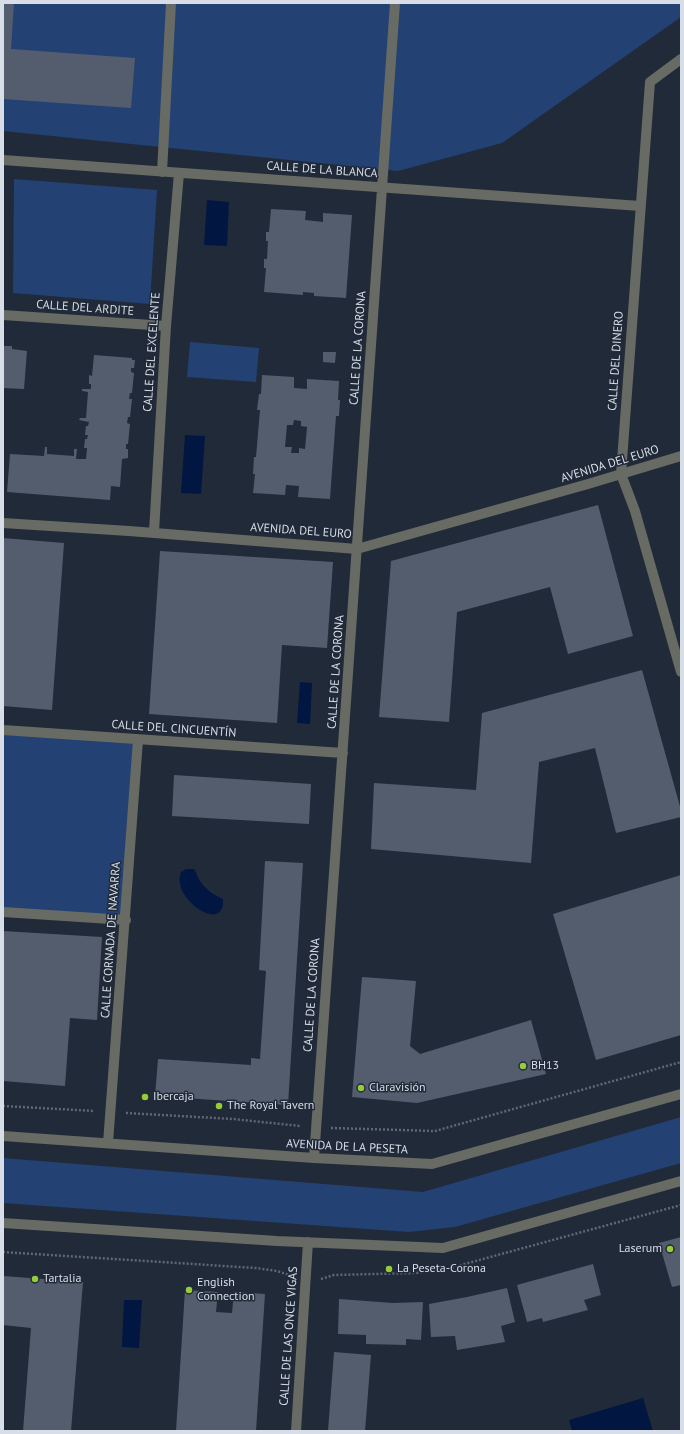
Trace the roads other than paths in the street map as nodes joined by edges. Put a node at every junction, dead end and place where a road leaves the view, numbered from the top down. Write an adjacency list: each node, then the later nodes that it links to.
1 (171, 3): 5 (street)
2 (395, 3): 7 (street, CALLE DE LA CORONA)
3 (681, 59): 8 (street, CALLE DEL DINERO)
4 (3, 160): 5 (street, CALLE DE LA BLANCA)
5 (162, 172): 6 (street, CALLE DE LA BLANCA)
6 (179, 173): 7 (street, CALLE DE LA BLANCA); 10 (street, CALLE DEL EXCELENTE)
7 (382, 187): 8 (street, CALLE DE LA BLANCA); 15 (street, CALLE DE LA CORONA)
8 (640, 206): 12 (street, CALLE DEL DINERO)
9 (3, 314): 10 (street, CALLE DEL ARDITE)
10 (166, 326): 14 (street, CALLE DEL EXCELENTE)
11 (681, 456): 12 (street, AVENIDA DEL EURO)
12 (621, 474): 15 (street, AVENIDA DEL EURO); 16 (street, CALLE DEL DINERO)
13 (3, 523): 14 (street, AVENIDA DEL EURO)
14 (154, 532): 15 (street, AVENIDA DEL EURO)
15 (357, 549): 19 (street, CALLE DE LA CORONA)
16 (681, 672)
17 (3, 730): 18 (street, CALLE DEL CINCUENTÍN)
18 (138, 740): 19 (street, CALLE DEL CINCUENTÍN); 21 (street, CALLE CORNADA DE NAVARRA)
19 (343, 753): 25 (street, CALLE DE LA CORONA)
20 (3, 912): 21 (street)
21 (126, 920): 24 (street, CALLE CORNADA DE NAVARRA)
22 (681, 1094): 25 (street, AVENIDA DE LA PESETA)
23 (3, 1136): 24 (street, AVENIDA DE LA PESETA)
24 (108, 1143): 25 (street, AVENIDA DE LA PESETA)
25 (314, 1158)
26 (681, 1181): 28 (street)
27 (3, 1223): 28 (street)
28 (308, 1242): 29 (street, CALLE DE LAS ONCE VIGAS)
29 (296, 1431)

